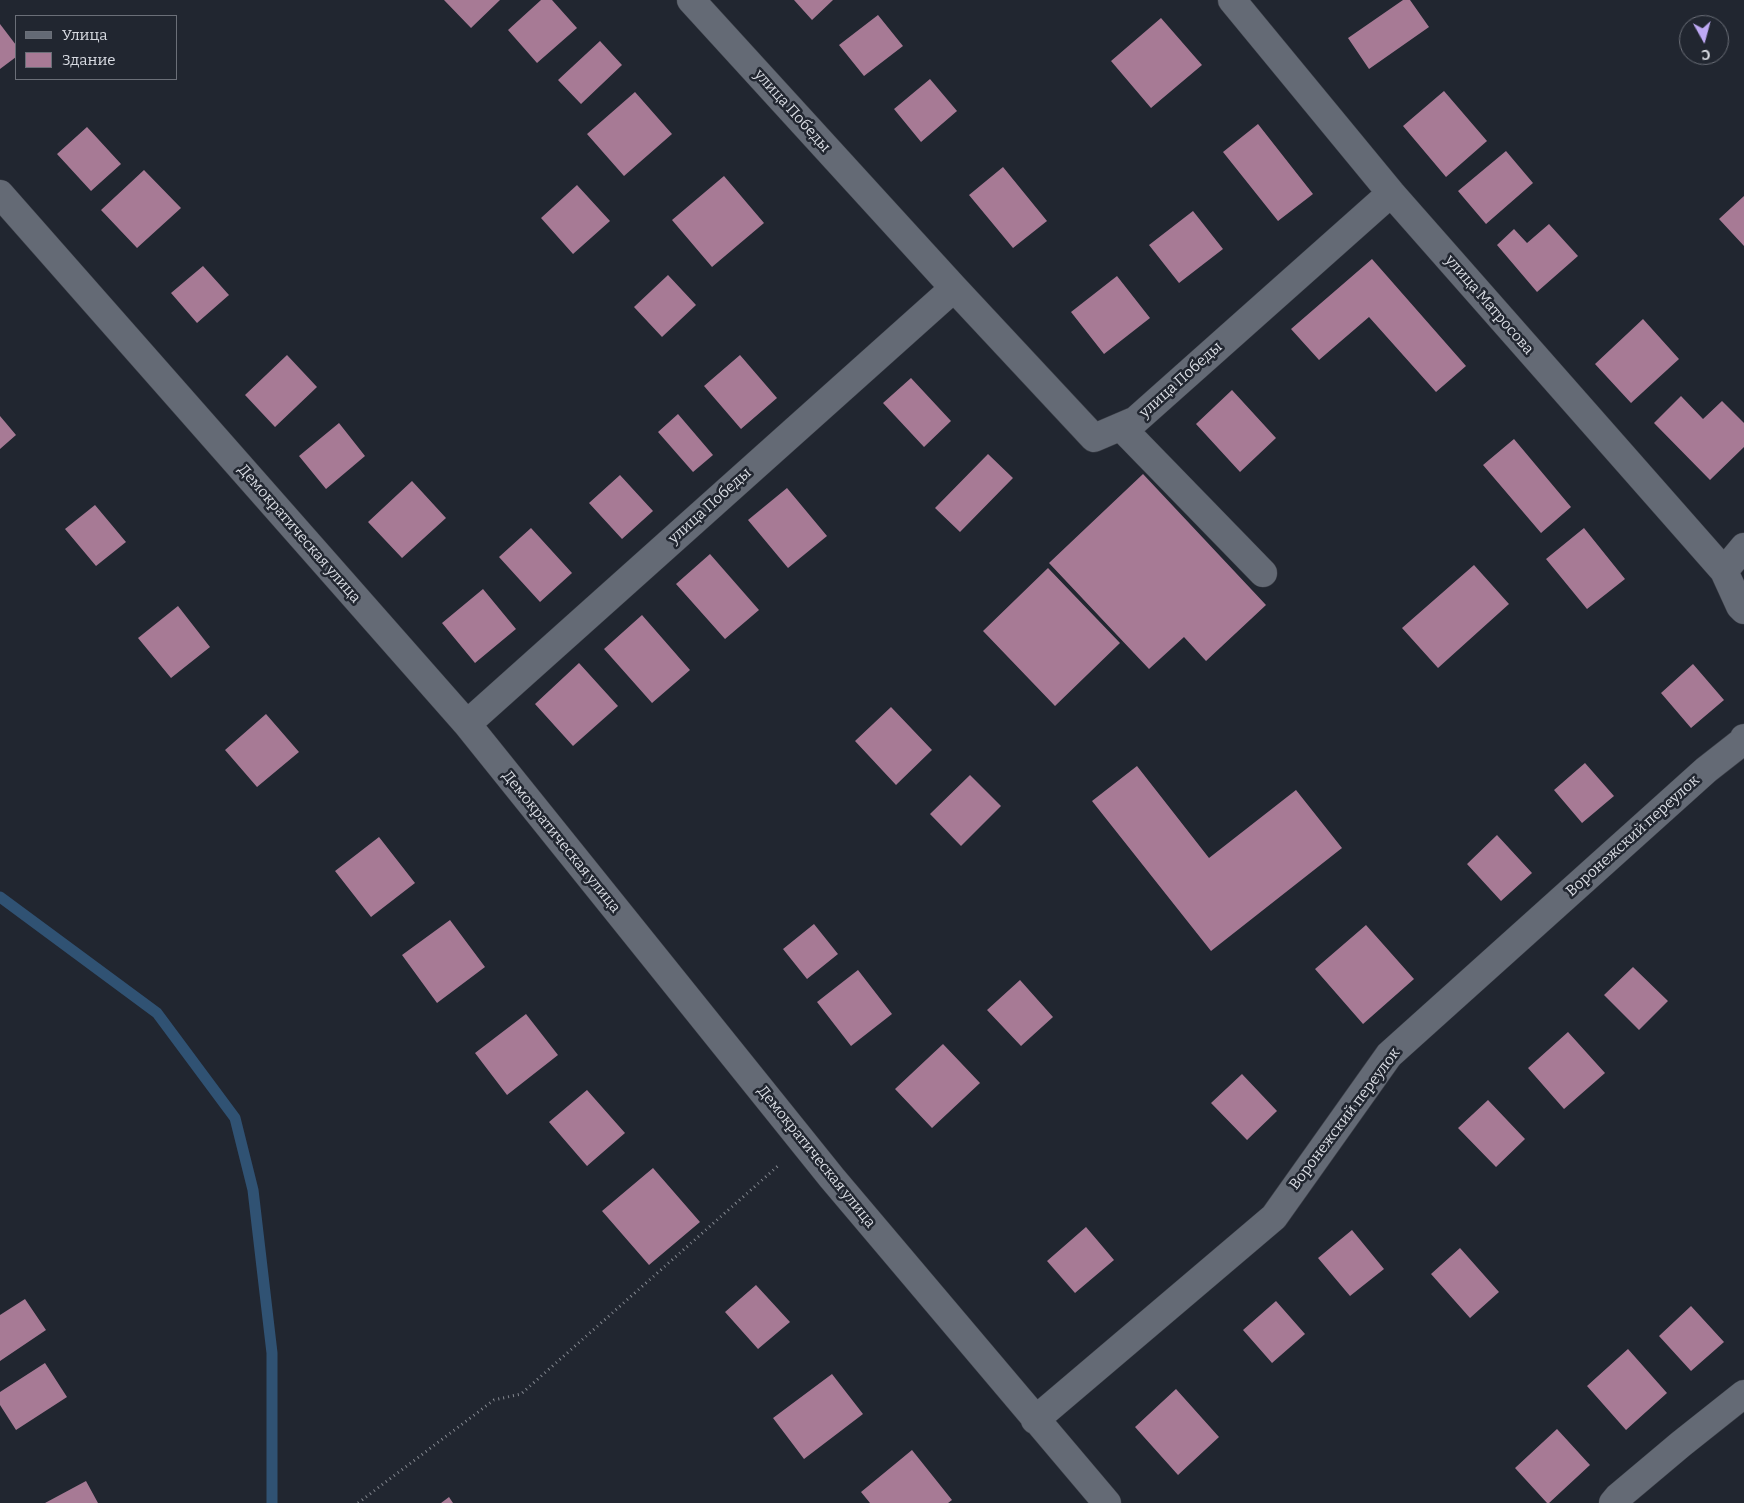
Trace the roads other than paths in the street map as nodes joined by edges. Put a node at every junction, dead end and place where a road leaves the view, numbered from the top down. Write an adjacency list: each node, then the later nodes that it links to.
1 (691, 0): 5 (street, улица Победы)
2 (1232, 0): 3 (street, улица Матросова)
3 (1391, 193): 6 (street, улица Победы); 8 (street, улица Матросова)
4 (0, 194): 11 (street, Демократическая улица)
5 (954, 288): 6 (street, улица Победы); 11 (street, улица Победы)
6 (1121, 427): 9 (street)
7 (1744, 547): 8 (street)
8 (1724, 571): 10 (street, улица Матросова)
9 (1263, 573)
10 (1743, 612)
11 (467, 724): 14 (street, Демократическая улица)
12 (1744, 738): 14 (street, Воронежский переулок)
13 (1744, 1394): 16 (street)
14 (1035, 1420): 15 (street, Демократическая улица)
15 (1107, 1503)
16 (1613, 1503)

